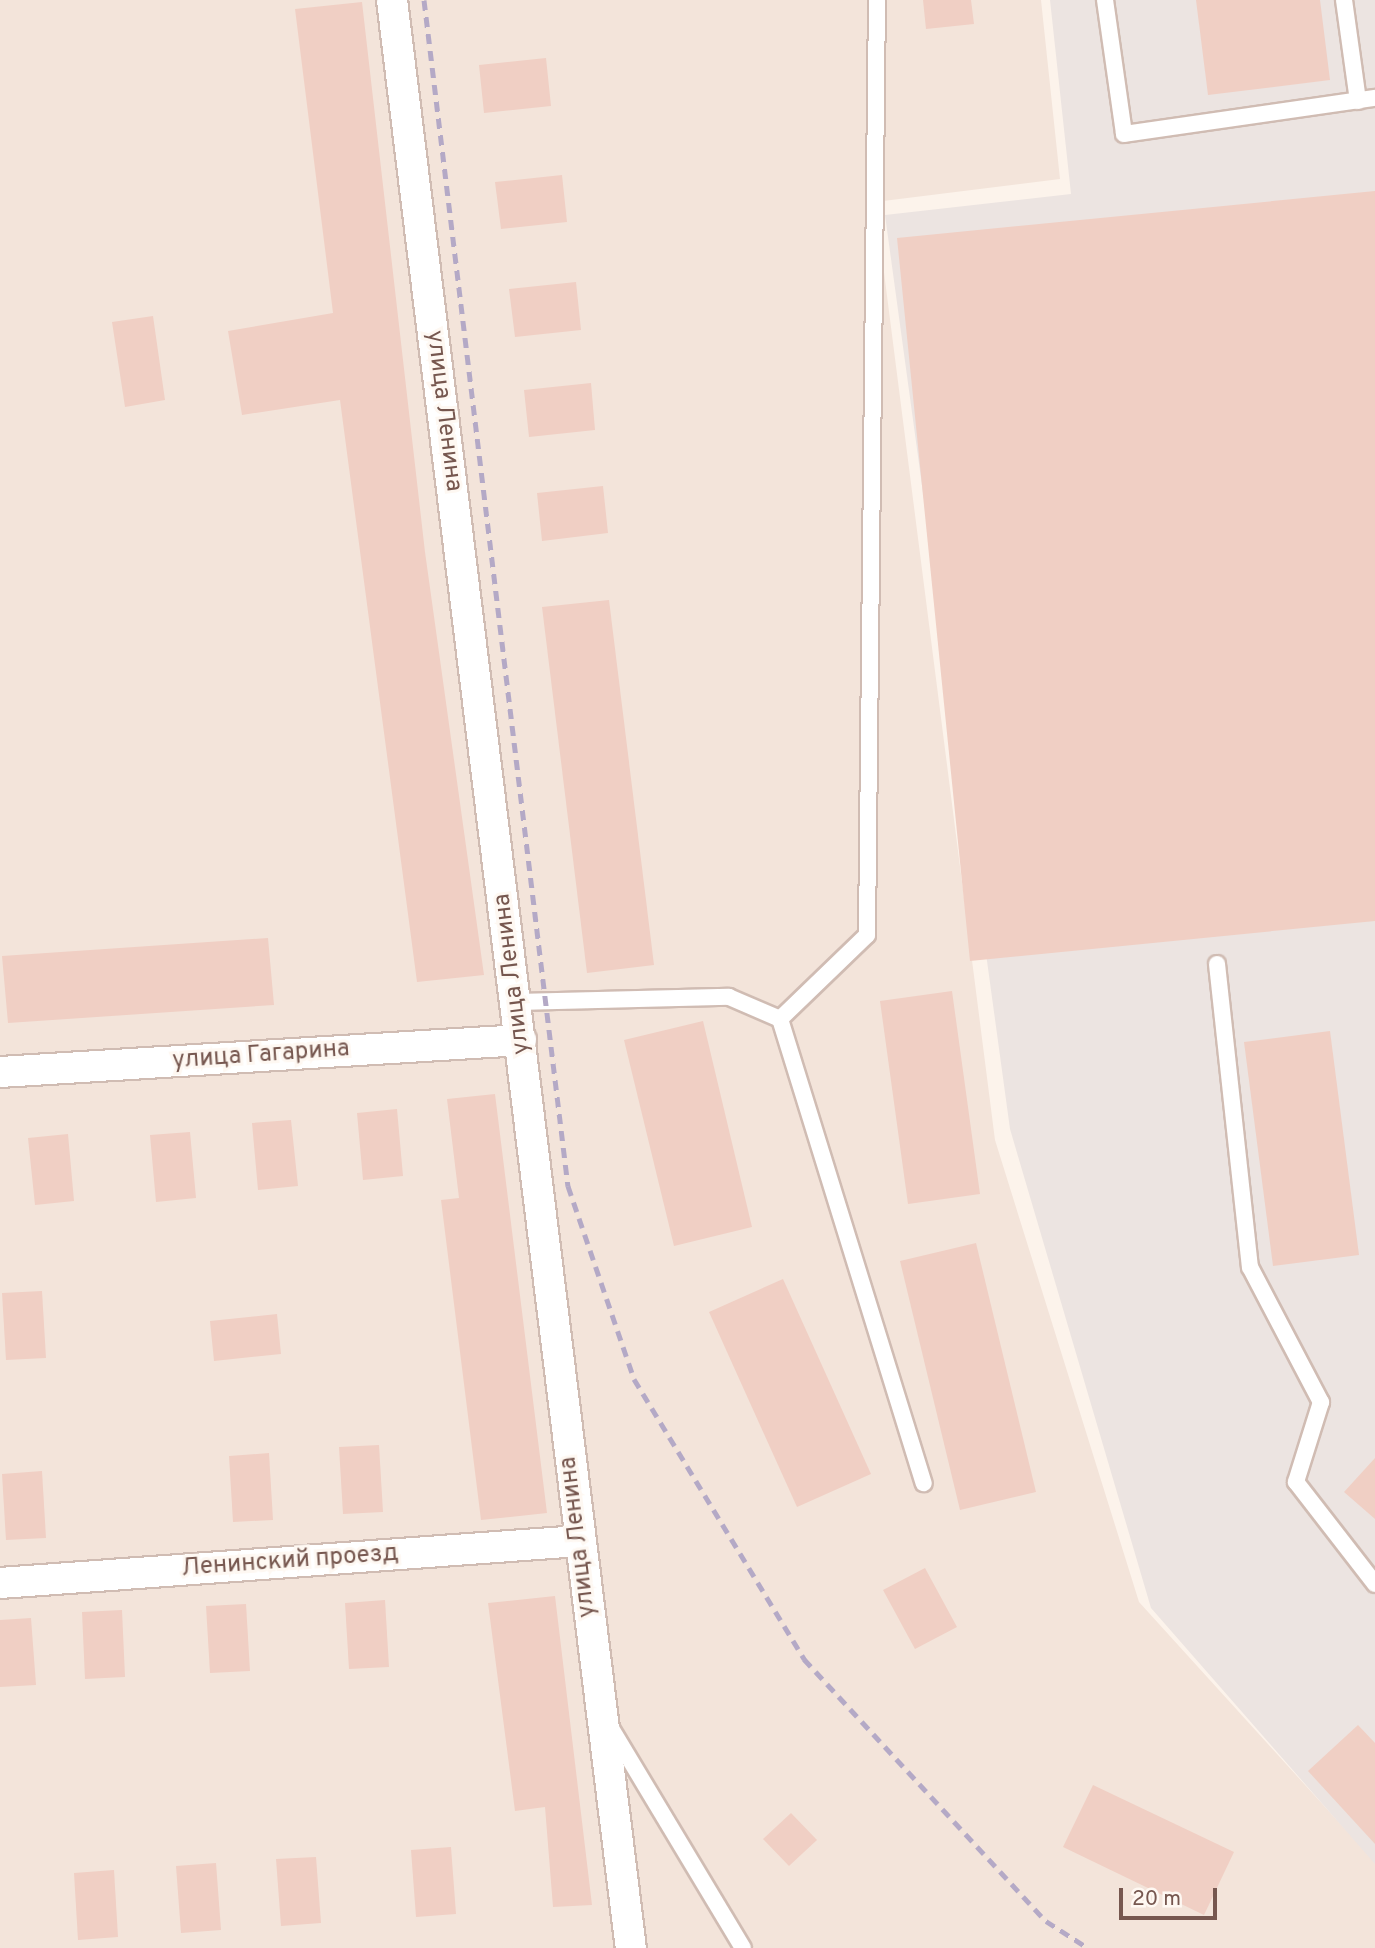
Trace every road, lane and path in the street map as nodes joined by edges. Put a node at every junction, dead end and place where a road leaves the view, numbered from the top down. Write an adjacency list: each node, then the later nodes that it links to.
1 (392, 0): 7 (street, улица Ленина)
2 (877, 0): 8 (lane)
3 (1105, 0): 5 (lane)
4 (1344, 0): 5 (lane)
5 (1367, 99)
6 (1217, 964): 14 (lane)
7 (517, 1002): 8 (lane); 9 (street, улица Ленина)
8 (780, 1019): 11 (lane)
9 (521, 1040): 10 (street, улица Гагарина); 12 (street, улица Ленина)
10 (0, 1072)
11 (925, 1483)
12 (579, 1541): 13 (street, Ленинский проезд); 15 (street, улица Ленина)
13 (0, 1583)
14 (1375, 1584)
15 (601, 1713): 16 (street, улица Ленина); 17 (lane)
16 (631, 1948)
17 (743, 1948)

